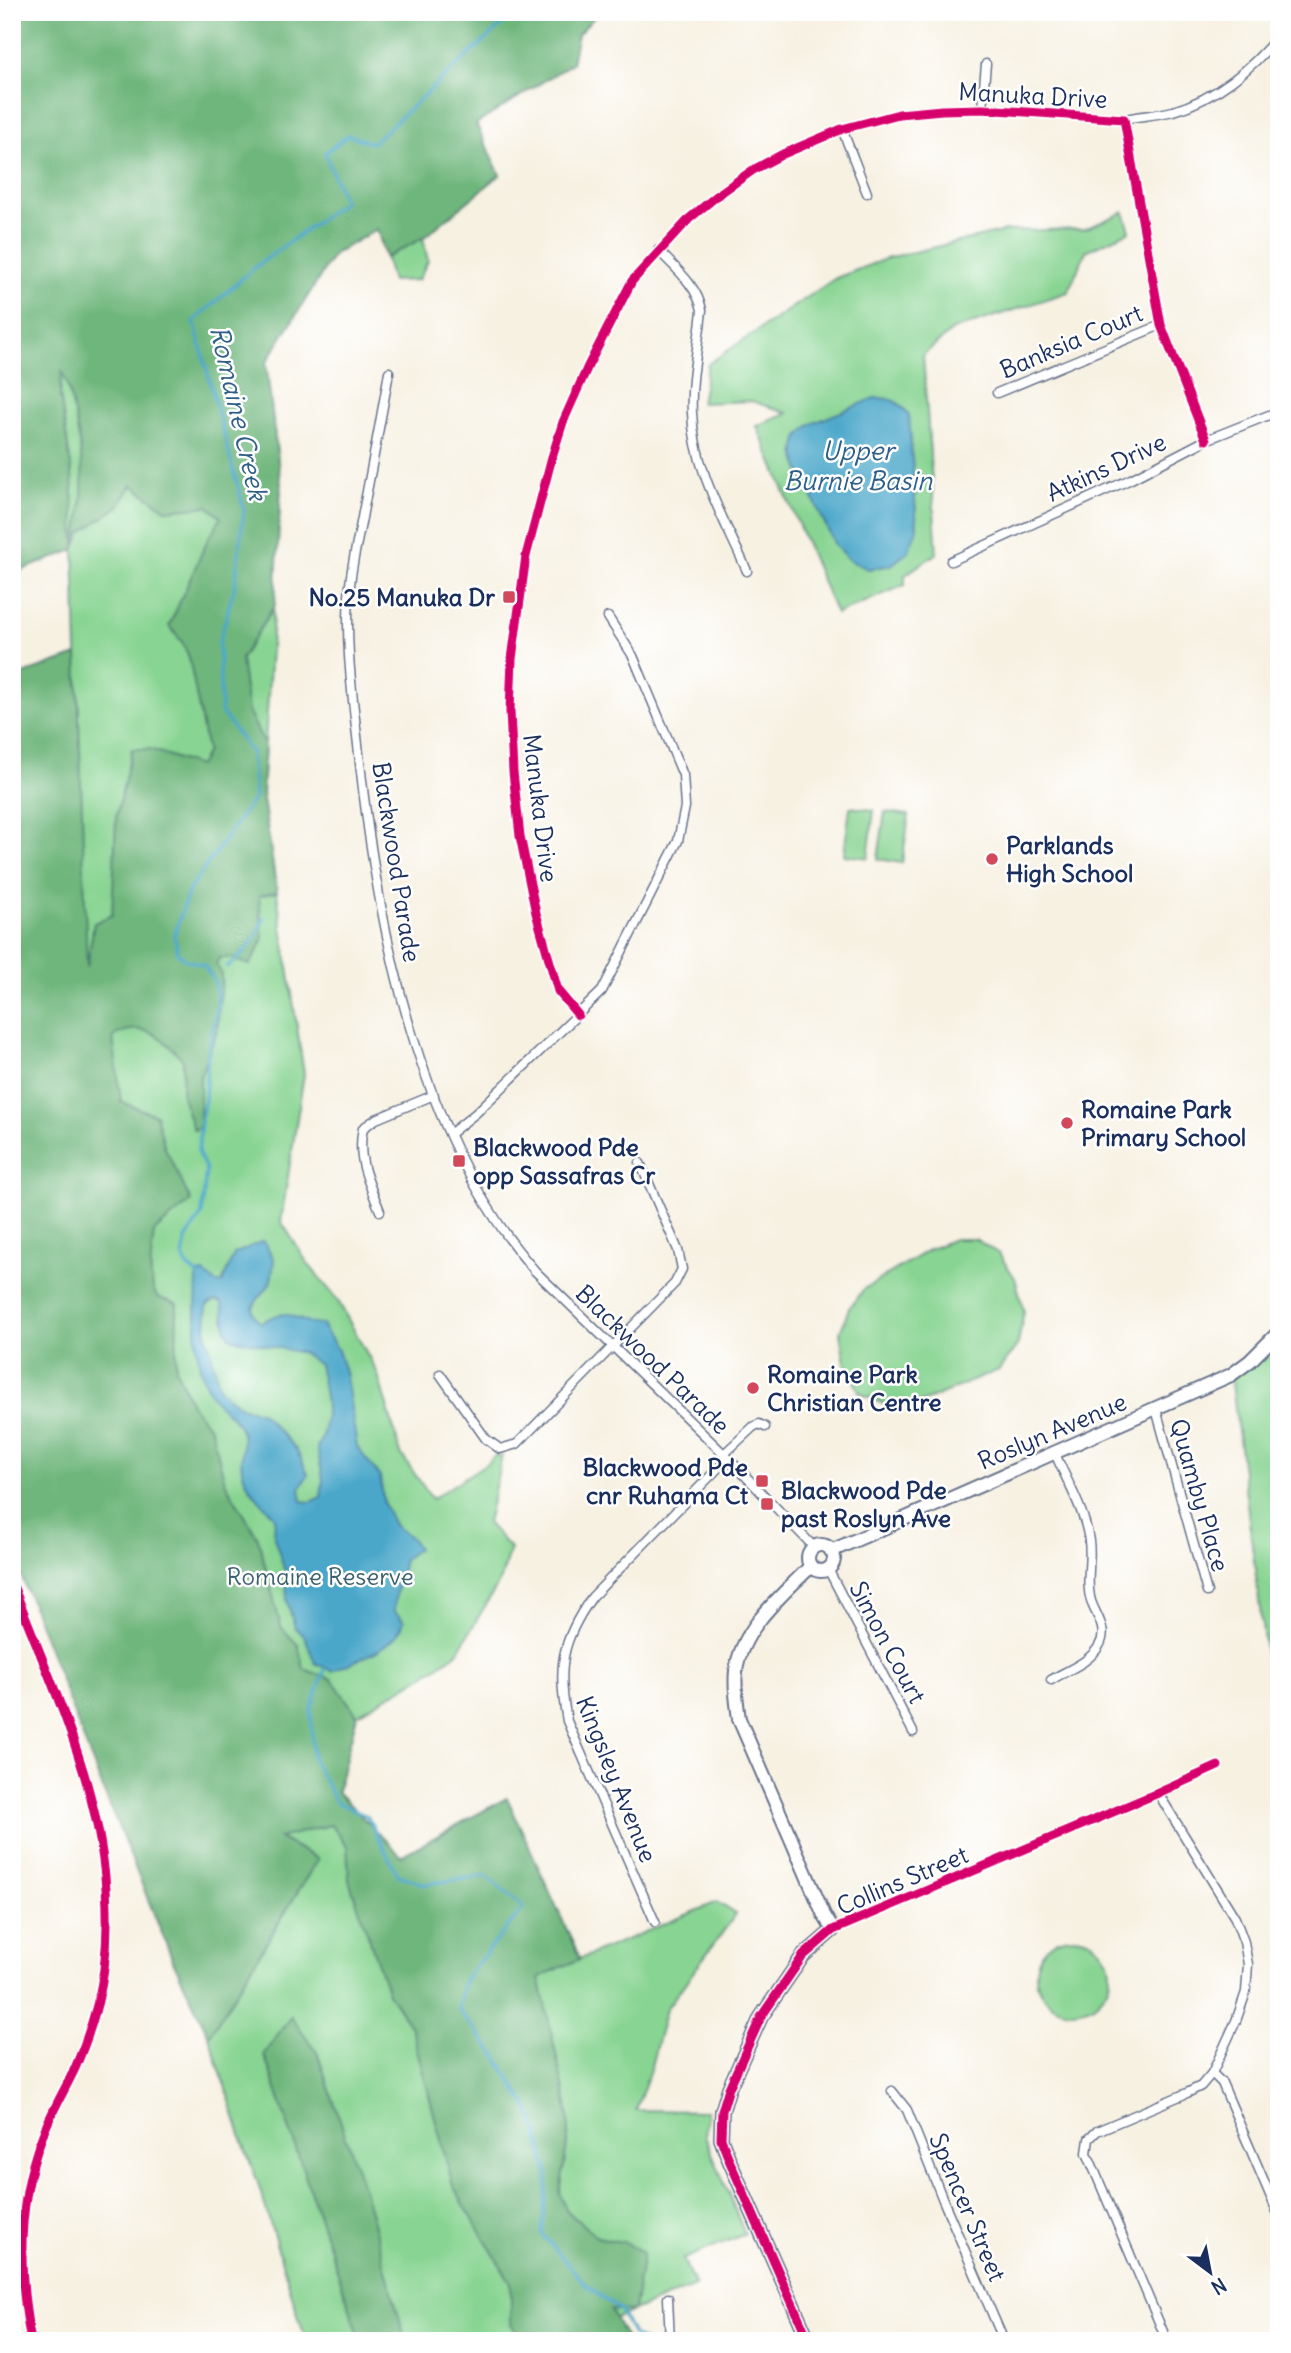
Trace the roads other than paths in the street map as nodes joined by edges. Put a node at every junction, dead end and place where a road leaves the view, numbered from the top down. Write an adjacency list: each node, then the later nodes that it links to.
1 (1279, 35): 4 (street)
2 (986, 64): 3 (street, Manuka Drive)
3 (982, 109): 4 (street, Manuka Drive); 5 (street, Manuka Drive)
4 (1124, 119): 8 (street, Manuka Drive)
5 (842, 129): 6 (street); 7 (street, Manuka Drive)
6 (867, 193)
7 (658, 250): 14 (street); 16 (street, Manuka Drive)
8 (1161, 325): 10 (street, Banksia Court); 12 (street, Manuka Drive)
9 (389, 372): 17 (street, Blackwood Parade)
10 (997, 394)
11 (1279, 411): 12 (street, Atkins Drive)
12 (1206, 440): 13 (street, Atkins Drive)
13 (951, 561)
14 (747, 571)
15 (608, 617): 16 (street)
16 (578, 1015): 18 (street)
17 (434, 1095): 18 (street, Blackwood Parade); 20 (street)
18 (451, 1133): 22 (street, Blackwood Parade)
19 (640, 1163): 22 (street)
20 (380, 1211)
21 (1279, 1332): 24 (street, Roslyn Avenue)
22 (613, 1347): 23 (street); 27 (street, Blackwood Parade)
23 (440, 1374)
24 (1156, 1409): 26 (street, Roslyn Avenue); 33 (street, Quamby Place)
25 (765, 1427): 27 (street, Kingsley Avenue)
26 (1054, 1451): 29 (street, Roslyn Avenue); 34 (street)
27 (726, 1456): 28 (street, Blackwood Parade); 38 (street, Kingsley Avenue)
28 (814, 1547): 29 (street); 30 (street)
29 (831, 1550): 31 (street)
30 (810, 1567): 31 (street); 39 (street)
31 (828, 1569): 35 (street, Simon Court)
32 (12, 1583): 44 (street)
33 (1207, 1592)
34 (1051, 1680)
35 (913, 1732)
36 (1218, 1766): 37 (street, Collins Street)
37 (1158, 1793): 39 (street, Collins Street); 40 (street)
38 (655, 1922)
39 (833, 1930): 46 (street, Collins Street)
40 (1212, 2073): 42 (street); 48 (street)
41 (892, 2091): 47 (street, Spencer Street)
42 (1279, 2216)
43 (668, 2298): 45 (street)
44 (31, 2341)
45 (670, 2341)
46 (809, 2341)
47 (1004, 2341)
48 (1167, 2341)

